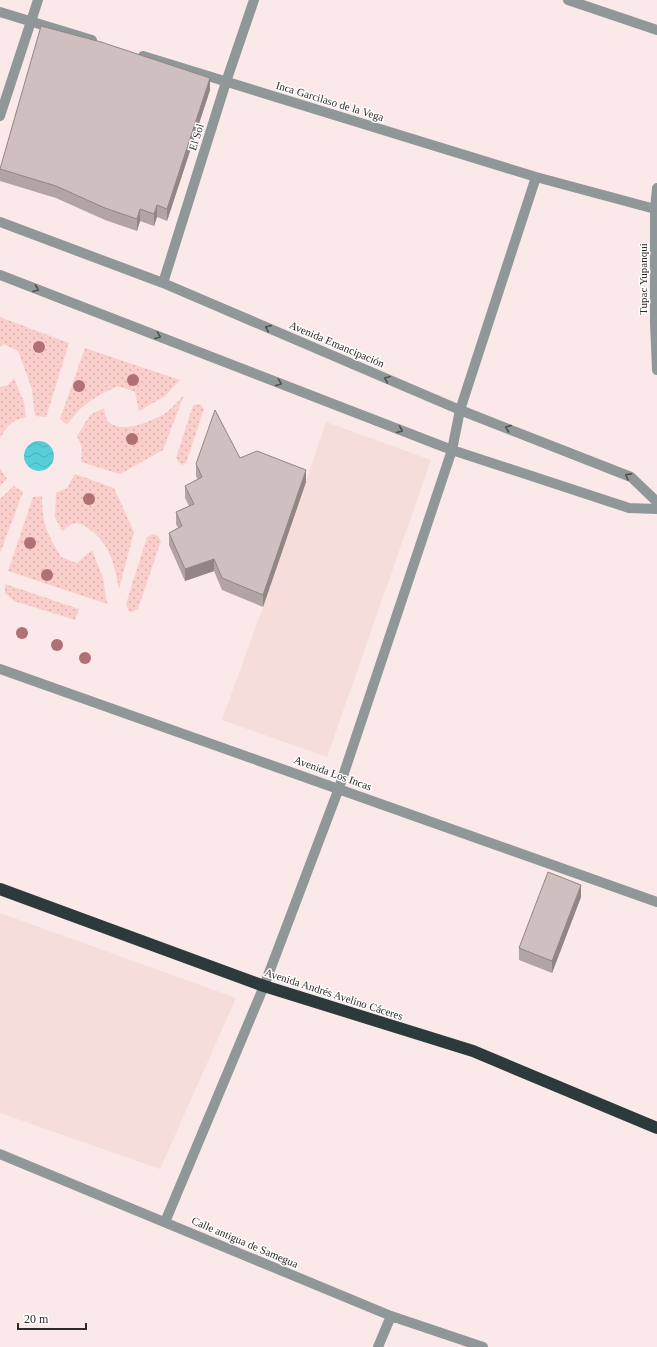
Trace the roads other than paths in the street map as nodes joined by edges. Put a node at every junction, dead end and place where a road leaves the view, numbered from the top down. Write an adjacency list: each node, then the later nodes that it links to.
1 (38, 0): 5 (street)
2 (254, 0): 9 (street, El Sol)
3 (568, 0): 6 (street)
4 (0, 12): 5 (street)
5 (32, 21): 7 (street); 10 (street)
6 (657, 30)
7 (99, 42)
8 (136, 54): 9 (street, Inca Garcilaso de la Vega)
9 (226, 82): 11 (street, Inca Garcilaso de la Vega); 16 (street, El Sol)
10 (0, 116)
11 (536, 177): 13 (street, Inca Garcilaso de la Vega); 18 (street)
12 (657, 188): 13 (street, Tupac Yupanqui)
13 (655, 209): 17 (street, Tupac Yupanqui)
14 (0, 222): 16 (street, Avenida Emancipación)
15 (0, 275): 19 (street, one-way to 19)
16 (163, 283): 18 (street, Avenida Emancipación, one-way to 16)
17 (657, 370)
18 (460, 410): 19 (street); 20 (street, Avenida Emancipación, one-way to 18)
19 (452, 450): 21 (street); 23 (street)
20 (657, 502)
21 (657, 509)
22 (0, 669): 23 (street, Avenida Los Incas)
23 (339, 788): 25 (street, Avenida Los Incas); 26 (street)
24 (0, 889): 26 (highway, Avenida Andrés Avelino Cáceres)
25 (657, 902)
26 (264, 986): 27 (highway, Avenida Andrés Avelino Cáceres); 29 (street)
27 (657, 1128)
28 (0, 1154): 29 (street, Calle antigua de Samegua)
29 (166, 1222): 30 (street, Calle antigua de Samegua)
30 (391, 1316): 31 (street); 32 (street, Calle antigua de Samegua)
31 (378, 1347)
32 (483, 1347)

